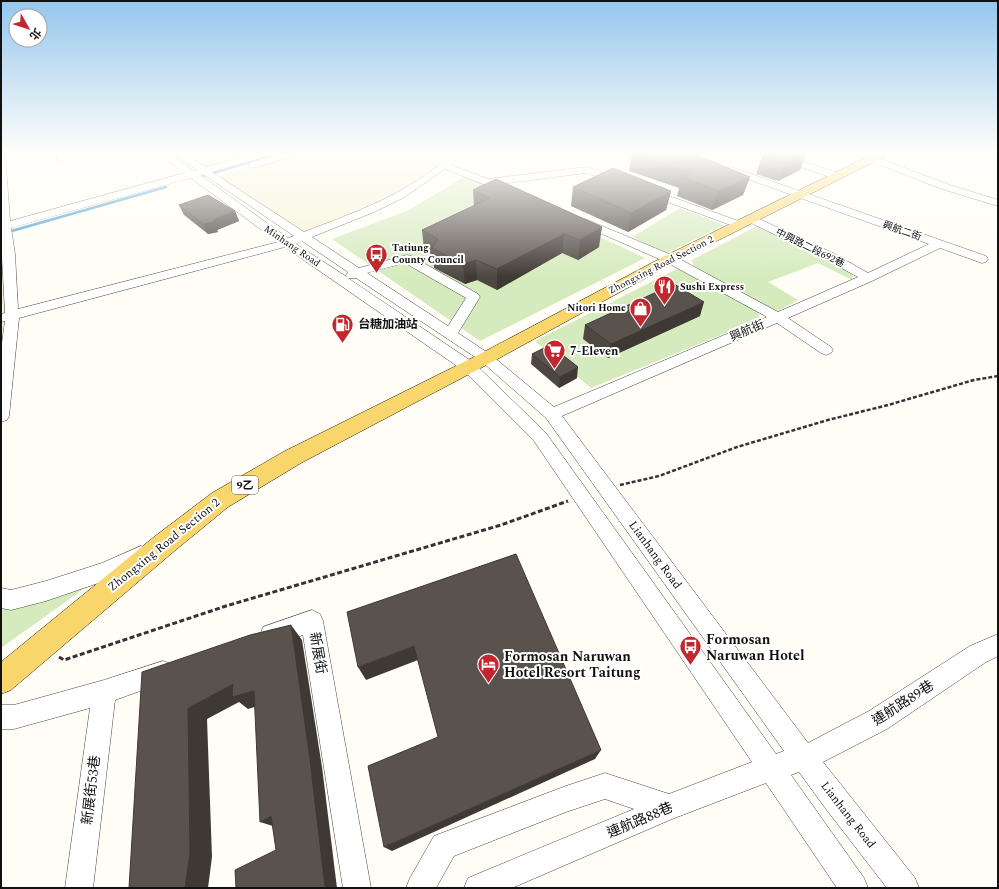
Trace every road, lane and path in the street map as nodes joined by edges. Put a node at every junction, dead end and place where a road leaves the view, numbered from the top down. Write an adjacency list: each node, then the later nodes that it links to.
1 (2, 195): 13 (street)
2 (119, 195): 13 (street)
3 (220, 195): 15 (street, Minhang Road)
4 (241, 195): 14 (street, Minhang Road)
5 (417, 195): 14 (street)
6 (662, 195): 12 (street, 中興路二段692巷)
7 (799, 195): 12 (main road, Zhongxing Road Section 2 / 9乙)
8 (801, 195): 16 (street, 興航二街)
9 (975, 195): 10 (street)
10 (998, 202)
11 (568, 216): 17 (street)
12 (745, 222): 17 (main road, Zhongxing Road Section 2 / 9乙); 20 (street, 中興路二段692巷)
13 (4, 228): 22 (street)
14 (303, 237): 15 (street); 19 (street, Minhang Road)
15 (286, 243): 21 (street, Minhang Road); 22 (street)
16 (939, 244): 18 (street, 興航二街); 20 (street, 興航街)
17 (670, 259): 23 (street); 26 (main road, Zhongxing Road Section 2 / 9乙)
18 (982, 260)
19 (358, 272): 21 (street); 24 (street, Lianhang Road); 24 (street)
20 (868, 278): 23 (street, 興航街)
21 (343, 280): 26 (street, Lianhang Road)
22 (6, 317): 29 (street)
23 (778, 318): 25 (street); 28 (street, 興航街)
24 (450, 334): 26 (street, Lianhang Road)
25 (826, 350)
26 (478, 362): 28 (street, Lianhang Road); 31 (street, Lianhang Road); 34 (main road, Zhongxing Road Section 2 / 9乙)
27 (998, 376): 30 (path)
28 (552, 414): 30 (street, Lianhang Road)
29 (1, 416)
30 (606, 488): 32 (street, Lianhang Road)
31 (581, 496): 33 (street, Lianhang Road); 38 (path)
32 (637, 531): 33 (street); 43 (street, Lianhang Road)
33 (612, 540): 44 (street, Lianhang Road)
34 (163, 545): 35 (street); 40 (main road, Zhongxing Road Section 2 / 9乙)
35 (1, 598)
36 (253, 642): 47 (street, 新展街)
37 (998, 644): 43 (street, 連航路89巷)
38 (57, 655)
39 (186, 664): 41 (street)
40 (1, 680)
41 (104, 692): 42 (street); 46 (street, 新展街53巷)
42 (1, 717)
43 (805, 758): 44 (street, 連航路88巷); 51 (street, Lianhang Road)
44 (770, 768): 45 (street, 連航路88巷); 50 (street, Lianhang Road)
45 (669, 807): 48 (street); 49 (street, 連航路88巷)
46 (79, 888)
47 (357, 888)
48 (420, 888)
49 (478, 888)
50 (854, 888)
51 (905, 888)

